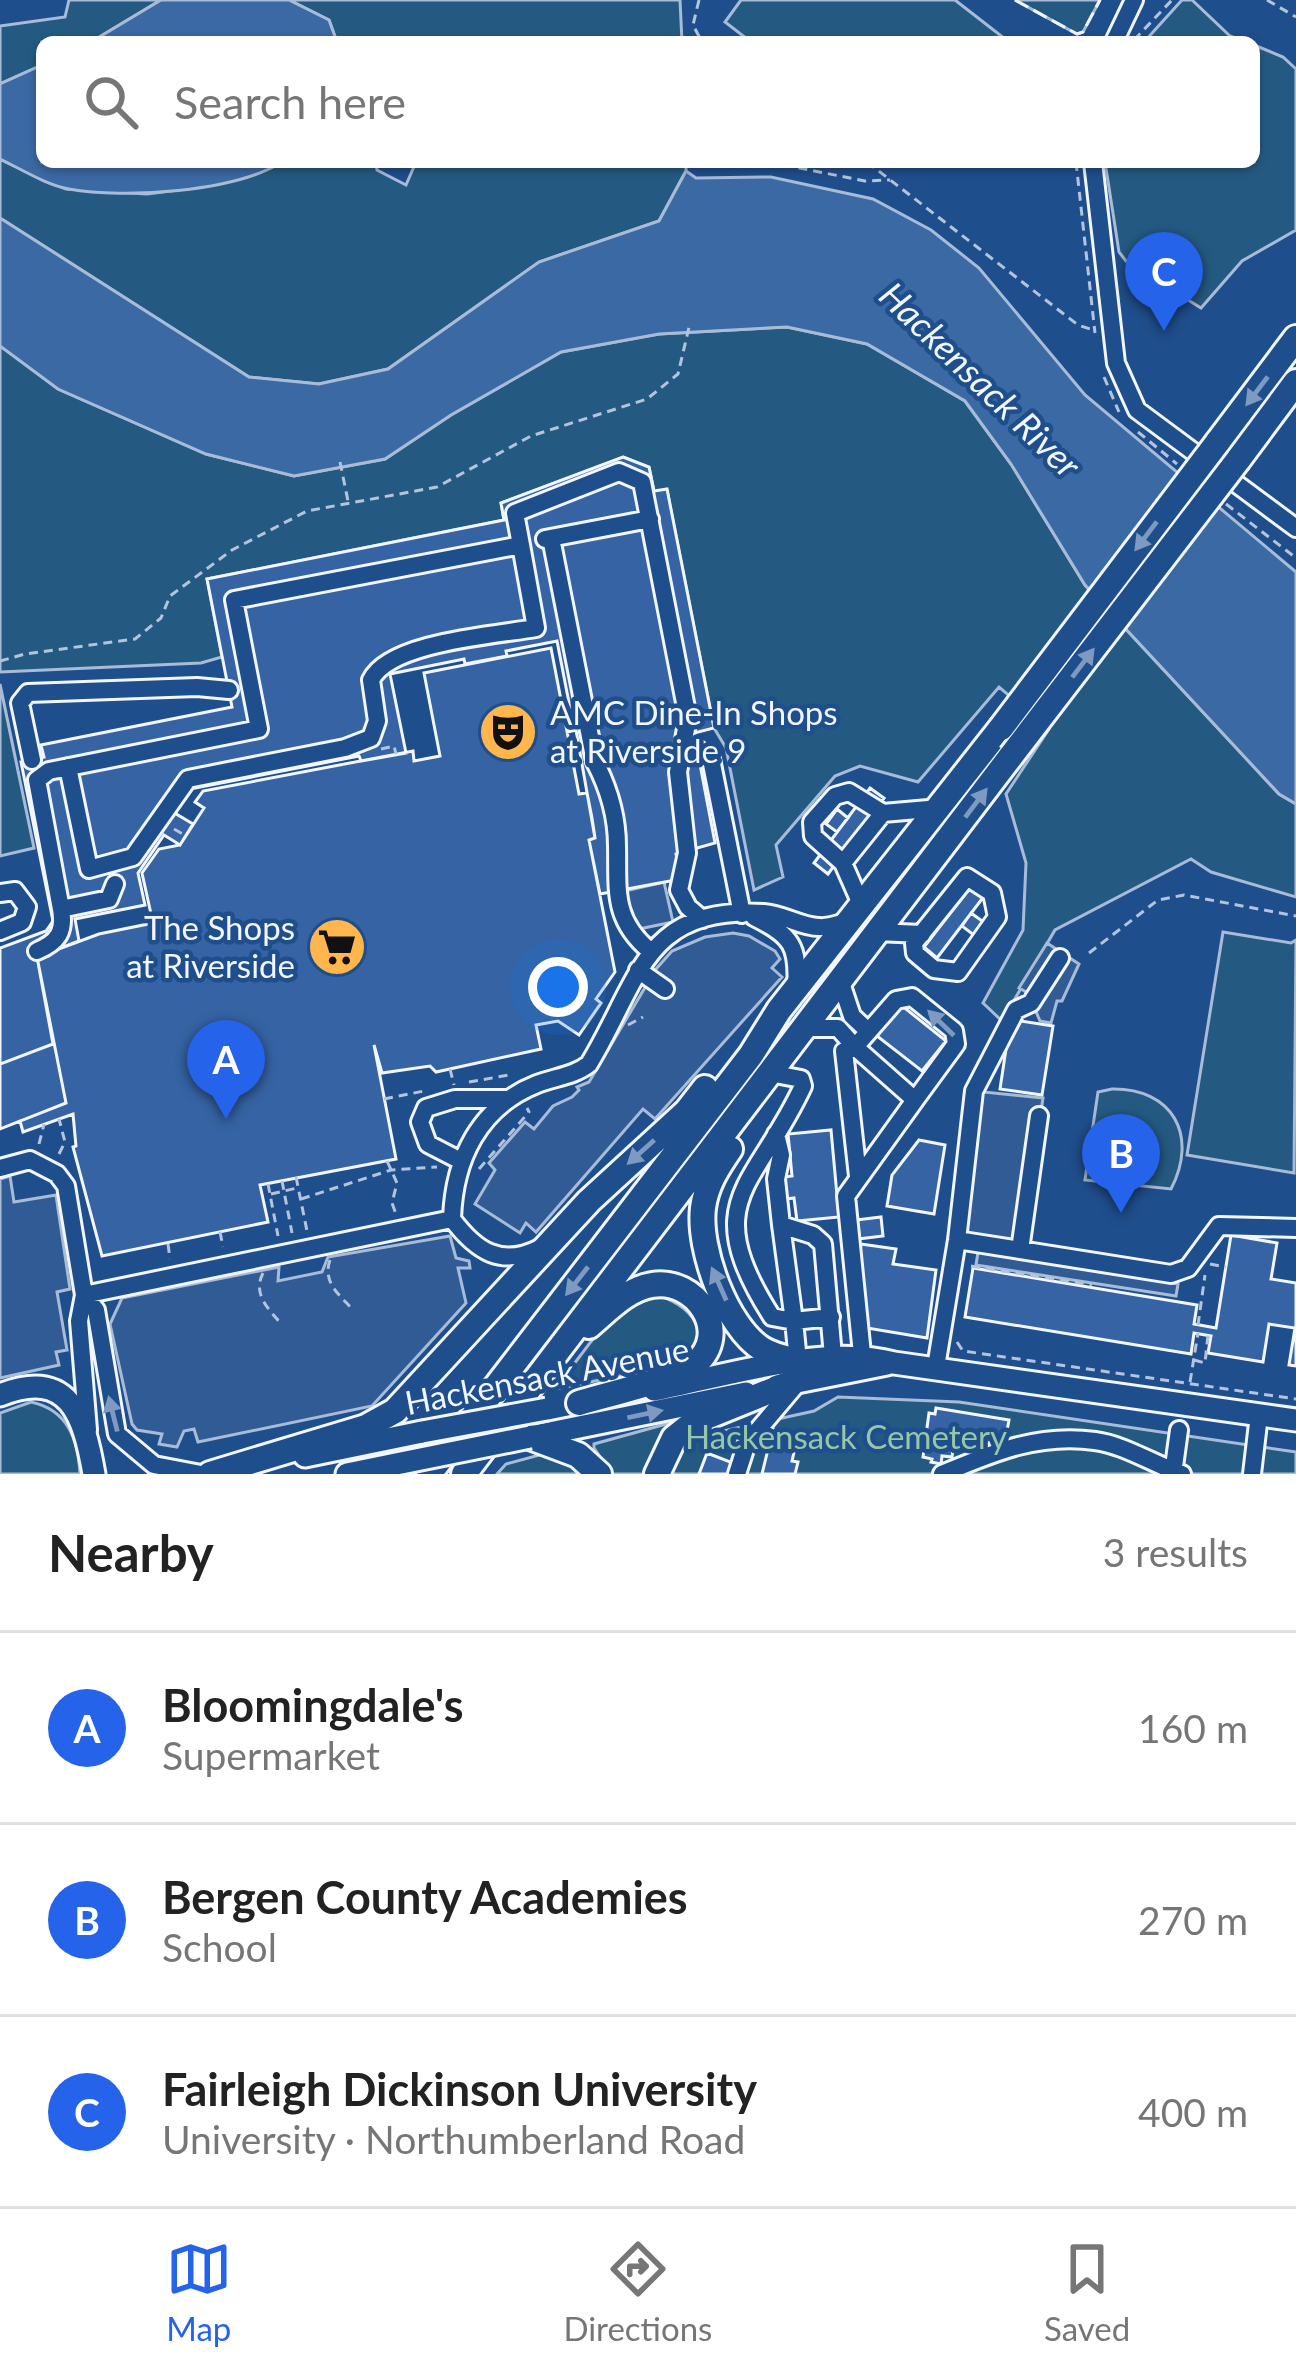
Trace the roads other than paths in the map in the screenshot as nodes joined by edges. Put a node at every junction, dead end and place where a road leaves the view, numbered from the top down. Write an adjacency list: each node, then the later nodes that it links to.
1 (1134, 0): 2 (street)
2 (1117, 36)
3 (1094, 168): 9 (street)
4 (1296, 338): 15 (highway, one-way to 15, bridge)
5 (1296, 382): 7 (highway)
6 (1296, 401): 7 (highway)
7 (1238, 460): 17 (highway, one-way to 7, bridge)
8 (650, 519): 10 (street); 25 (street); 30 (street)
9 (1296, 528)
10 (520, 545): 14 (street); 14 (street)
11 (229, 690): 13 (street)
12 (697, 749): 24 (street)
13 (32, 760)
14 (68, 767): 22 (street)
15 (940, 808): 16 (street); 23 (highway)
16 (883, 813): 18 (street); 18 (street)
17 (938, 852): 20 (street); 27 (highway)
18 (843, 863): 23 (street)
19 (115, 884): 22 (street)
20 (957, 890): 28 (street); 28 (street)
21 (0, 893): 26 (street)
22 (61, 909): 29 (street)
23 (854, 913): 24 (street); 35 (highway)
24 (745, 914): 25 (street); 35 (street)
25 (702, 919): 30 (street)
26 (0, 931)
27 (876, 932): 28 (street); 33 (highway)
28 (922, 934)
29 (37, 951)
30 (650, 951): 32 (street)
31 (1060, 958): 51 (street)
32 (638, 970): 34 (street); 41 (street)
33 (840, 980): 37 (highway); 38 (street)
34 (665, 989)
35 (796, 989): 36 (highway)
36 (779, 1010): 52 (highway, one-way to 52); 75 (highway, one-way to 75)
37 (804, 1028): 39 (street); 40 (highway)
38 (868, 1031): 39 (street); 42 (street, one-way to 38)
39 (855, 1047): 42 (street); 47 (street)
40 (770, 1073): 44 (street); 57 (highway); 62 (highway, one-way to 40)
41 (514, 1096): 46 (street); 46 (street)
42 (915, 1100): 47 (street)
43 (1039, 1116): 53 (street)
44 (776, 1134): 49 (street); 56 (street)
45 (0, 1168): 54 (street)
46 (454, 1169): 48 (street)
47 (858, 1176): 58 (street)
48 (452, 1219): 52 (street); 54 (street)
49 (781, 1226): 55 (street); 56 (street)
50 (1296, 1228): 53 (street)
51 (957, 1240): 53 (street); 61 (street)
52 (546, 1245): 73 (highway)
53 (1020, 1250)
54 (84, 1294): 68 (street); 73 (street, one-way to 54)
55 (831, 1317): 56 (street); 59 (street)
56 (794, 1321): 62 (street)
57 (556, 1354): 64 (highway); 76 (highway)
58 (862, 1354): 59 (main road, Hackensack Avenue); 60 (main road, Hackensack Avenue)
59 (833, 1356): 62 (main road, Hackensack Avenue)
60 (894, 1363): 61 (main road, Hackensack Avenue); 62 (main road, Hackensack Avenue)
61 (936, 1367): 65 (main road, Hackensack Avenue)
62 (796, 1375): 64 (main road, Hackensack Avenue); 69 (main road, Hackensack Avenue, one-way to 62); 78 (highway); 79 (street)
63 (0, 1395): 68 (main road)
64 (579, 1403): 73 (main road, Hackensack Avenue, bridge)
65 (1259, 1414): 66 (main road, Hackensack Avenue); 81 (street)
66 (1296, 1420)
67 (1179, 1430): 71 (street)
68 (88, 1437): 72 (main road)
69 (530, 1437): 74 (main road, Hackensack Avenue, bridge); 77 (highway)
70 (968, 1468): 71 (street); 80 (street)
71 (1176, 1473)
72 (94, 1474)
73 (208, 1474)
74 (347, 1474)
75 (429, 1474)
76 (464, 1474)
77 (599, 1474)
78 (657, 1474)
79 (737, 1474)
80 (942, 1474)
81 (1252, 1474)

